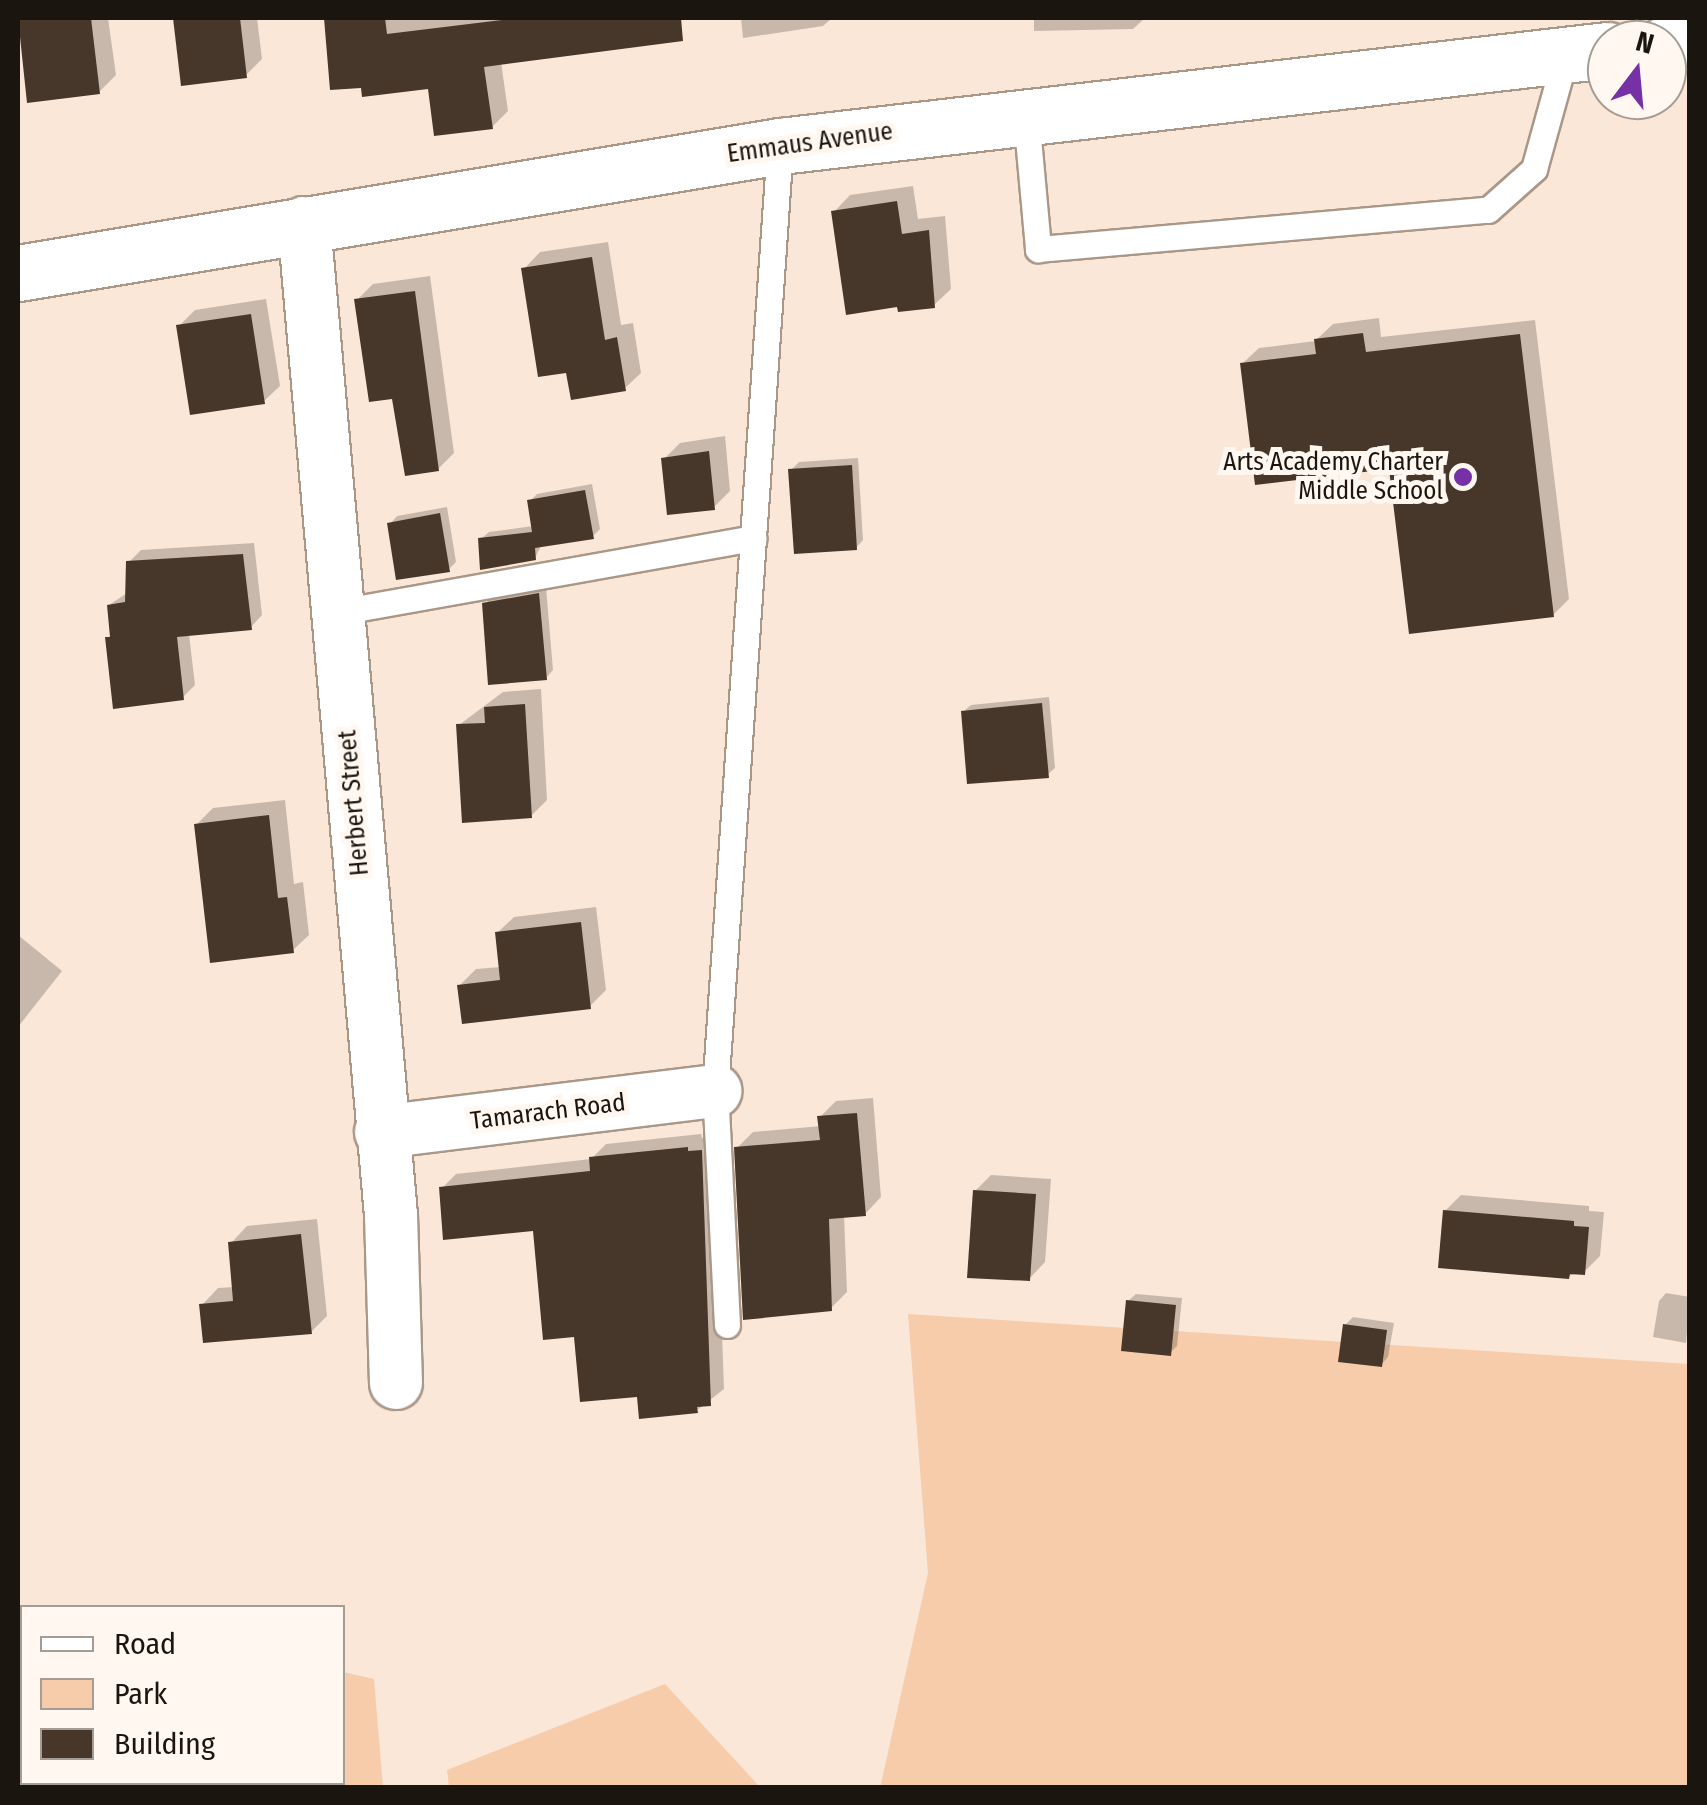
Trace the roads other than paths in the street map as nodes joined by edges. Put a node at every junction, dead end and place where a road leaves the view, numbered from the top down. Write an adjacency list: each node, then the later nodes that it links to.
1 (1586, 52): 2 (main road, Emmaus Avenue); 2 (lane)
2 (1026, 116): 3 (main road, Emmaus Avenue)
3 (780, 146): 4 (main road, Emmaus Avenue); 6 (lane)
4 (304, 223): 5 (main road, Emmaus Avenue); 7 (street, Herbert Street)
5 (18, 274)
6 (753, 538): 7 (lane); 8 (lane)
7 (338, 612): 9 (street, Herbert Street)
8 (714, 1091): 9 (street, Tamarach Road); 10 (lane)
9 (381, 1132): 11 (street, Herbert Street)
10 (728, 1325)
11 (396, 1384)

